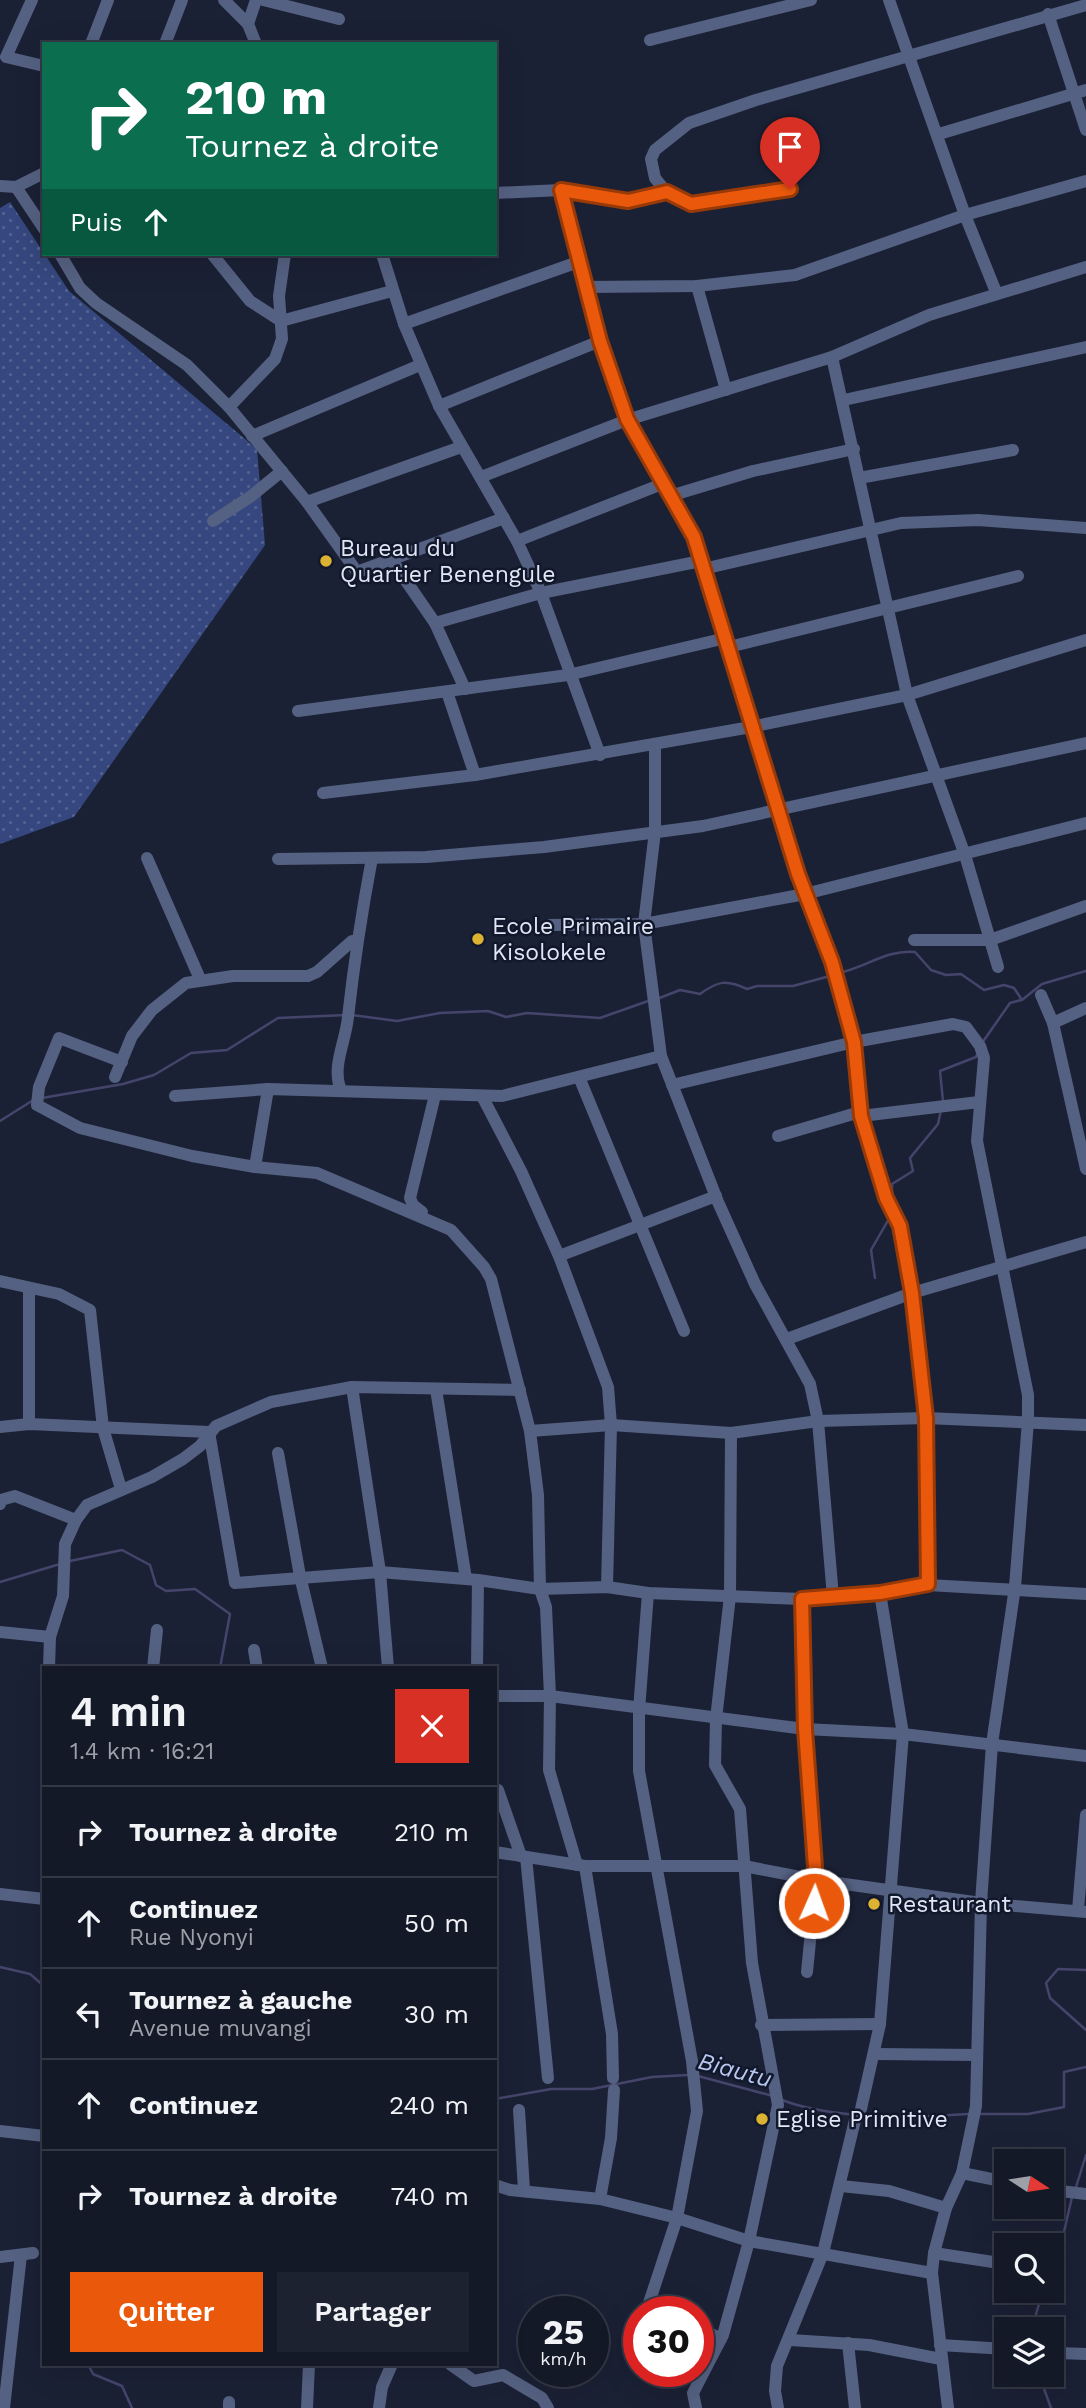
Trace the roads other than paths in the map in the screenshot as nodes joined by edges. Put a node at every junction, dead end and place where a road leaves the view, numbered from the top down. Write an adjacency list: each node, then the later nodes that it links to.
1 (32, 0): 19 (street)
2 (108, 0): 15 (street)
3 (182, 0): 16 (street)
4 (224, 0): 13 (street)
5 (256, 0): 13 (street)
6 (263, 0): 12 (street)
7 (811, 0): 9 (street)
8 (889, 0): 18 (street)
9 (775, 5): 14 (street)
10 (1086, 5): 11 (street)
11 (1048, 14): 18 (street); 21 (street)
12 (339, 19)
13 (248, 24): 17 (street)
14 (650, 40)
15 (92, 42)
16 (166, 42)
17 (255, 42)
18 (908, 55): 23 (street); 30 (street)
19 (42, 66)
20 (1086, 90): 21 (street)
21 (1072, 94): 22 (street); 23 (street)
22 (1086, 130)
23 (939, 134): 32 (street)
24 (42, 174): 27 (street)
25 (1086, 181): 32 (street)
26 (0, 186): 27 (street)
27 (16, 187): 33 (street)
28 (790, 189): 30 (street)
29 (561, 190): 30 (street); 31 (street); 38 (street)
30 (667, 192)
31 (497, 193)
32 (965, 215): 40 (street); 43 (street)
33 (42, 226)
34 (61, 256): 53 (street)
35 (214, 256): 44 (street)
36 (285, 256): 44 (street)
37 (383, 256): 42 (street)
38 (578, 262): 41 (street); 45 (street)
39 (1086, 267): 43 (street)
40 (697, 286): 41 (street); 50 (street)
41 (585, 287): 46 (street)
42 (392, 291): 44 (street); 45 (street)
43 (996, 292): 48 (street)
44 (281, 321): 53 (street)
45 (404, 324): 49 (street)
46 (600, 341): 52 (street); 54 (street)
47 (1086, 347): 51 (street)
48 (832, 357): 50 (street); 51 (street)
49 (420, 365): 52 (street); 55 (street)
50 (726, 390): 54 (street)
51 (844, 400): 57 (street)
52 (439, 406): 56 (street)
53 (229, 407): 55 (street)
54 (627, 419): 60 (street); 62 (street)
55 (252, 436): 59 (street)
56 (460, 447): 60 (street); 64 (street)
57 (854, 449): 61 (street); 63 (street)
58 (1013, 450): 61 (street)
59 (282, 471): 64 (street); 66 (street)
60 (481, 477): 65 (street)
61 (859, 478): 68 (street)
62 (662, 484): 63 (street); 69 (street)
63 (670, 496): 71 (street)
64 (307, 502): 70 (street)
65 (504, 518): 69 (street); 70 (street)
66 (213, 521)
67 (1086, 528): 68 (street)
68 (869, 529): 71 (street); 74 (street)
69 (517, 541): 73 (street)
70 (391, 559): 75 (street)
71 (702, 565): 73 (street); 77 (street)
72 (1018, 576): 74 (street)
73 (541, 593): 75 (street); 78 (street)
74 (887, 609): 77 (street); 81 (street)
75 (435, 623): 79 (street)
76 (1086, 640): 81 (street)
77 (728, 643): 78 (street); 83 (street)
78 (568, 675): 79 (street); 86 (street)
79 (465, 689): 80 (street)
80 (447, 692): 82 (street); 87 (street)
81 (907, 695): 83 (street); 88 (street)
82 (298, 711)
83 (751, 727): 85 (street); 90 (street)
84 (1086, 743): 88 (street)
85 (655, 744): 86 (street); 92 (street)
86 (600, 755): 87 (street)
87 (475, 775): 89 (street)
88 (935, 777): 90 (street); 93 (street)
89 (323, 793)
90 (778, 811): 92 (street); 97 (street)
91 (1086, 823): 93 (street)
92 (655, 831): 95 (street); 99 (street)
93 (965, 855): 97 (street); 102 (street)
94 (147, 858): 105 (street)
95 (372, 858): 96 (street); 103 (street)
96 (278, 859)
97 (805, 894): 99 (street); 109 (street)
98 (1086, 906): 102 (street)
99 (644, 924): 100 (street); 110 (street)
100 (550, 926)
101 (914, 940): 102 (street)
102 (990, 940): 104 (street)
103 (356, 941): 105 (street); 116 (street)
104 (998, 967)
105 (200, 979): 111 (street)
106 (1041, 995): 108 (street)
107 (1086, 1008): 108 (street)
108 (1053, 1023): 124 (street)
109 (854, 1042): 114 (street); 120 (street); 121 (street)
110 (661, 1056): 113 (street); 114 (street)
111 (122, 1062): 112 (street); 123 (street)
112 (115, 1077)
113 (579, 1077): 119 (street); 127 (street)
114 (672, 1085): 125 (street)
115 (268, 1089): 116 (street); 118 (street); 123 (street)
116 (341, 1090): 117 (street)
117 (435, 1095): 119 (street); 126 (street)
118 (175, 1096)
119 (482, 1096): 129 (street)
120 (979, 1102): 121 (street); 130 (street)
121 (861, 1114): 122 (street); 133 (street)
122 (778, 1136)
123 (254, 1167): 126 (street)
124 (1086, 1168)
125 (716, 1196): 127 (street); 135 (street)
126 (430, 1218): 138 (street)
127 (639, 1224): 129 (street); 134 (street)
128 (1086, 1242): 130 (street)
129 (559, 1256): 143 (street)
130 (1004, 1268): 133 (street); 141 (street)
131 (0, 1281): 132 (street)
132 (29, 1288): 142 (street); 146 (street)
133 (912, 1293): 135 (street); 139 (street)
134 (684, 1331)
135 (787, 1339): 140 (street)
136 (352, 1387): 137 (street); 148 (street); 154 (street)
137 (436, 1389): 138 (street); 156 (street)
138 (520, 1390): 147 (street)
139 (926, 1418): 140 (street); 141 (street); 157 (street)
140 (818, 1421): 149 (street); 165 (street)
141 (1028, 1421): 144 (street); 159 (street)
142 (29, 1424): 145 (street); 146 (street)
143 (611, 1425): 147 (street); 149 (street); 158 (street)
144 (1086, 1425)
145 (0, 1427)
146 (103, 1428): 148 (street); 151 (street)
147 (530, 1431): 160 (street)
148 (209, 1432): 151 (street); 155 (street)
149 (731, 1433): 164 (street)
150 (278, 1453): 155 (street)
151 (121, 1489): 153 (street)
152 (0, 1504): 153 (street)
153 (76, 1520): 169 (street)
154 (380, 1572): 155 (street); 156 (street); 175 (street)
155 (300, 1576): 174 (street)
156 (472, 1579): 160 (street); 176 (street)
157 (928, 1584): 159 (street); 162 (street)
158 (607, 1587): 160 (street); 161 (street)
159 (1015, 1587): 163 (street); 183 (street)
160 (540, 1589): 178 (street)
161 (648, 1592): 164 (street); 179 (street)
162 (880, 1593): 165 (street); 182 (street)
163 (1086, 1594)
164 (730, 1596): 166 (street); 180 (street)
165 (833, 1597): 166 (street)
166 (802, 1599): 181 (street)
167 (157, 1630): 172 (street)
168 (0, 1632): 169 (street)
169 (50, 1637): 171 (street)
170 (254, 1650): 173 (street)
171 (49, 1666)
172 (153, 1666)
173 (257, 1666)
174 (322, 1666)
175 (388, 1666)
176 (477, 1666)
177 (497, 1696): 178 (street)
178 (550, 1696): 179 (street); 190 (street)
179 (639, 1710): 180 (street); 189 (street)
180 (716, 1719): 181 (street); 191 (street)
181 (805, 1729): 182 (street); 192 (street)
182 (903, 1734): 183 (street); 193 (street)
183 (992, 1744): 184 (street); 196 (street)
184 (1086, 1756)
185 (498, 1790): 188 (street)
186 (1086, 1815): 197 (street)
187 (497, 1852): 188 (street)
188 (524, 1856): 190 (street); 203 (street)
189 (657, 1864): 190 (street); 191 (street); 216 (street)
190 (581, 1866): 214 (street)
191 (744, 1866): 192 (street); 200 (street)
192 (816, 1880): 193 (street); 198 (street)
193 (889, 1890): 196 (street); 199 (street)
194 (0, 1894): 195 (street)
195 (42, 1899)
196 (981, 1903): 197 (street); 202 (street)
197 (1082, 1911)
198 (807, 1972)
199 (880, 2024): 200 (street); 201 (street)
200 (761, 2025): 217 (street)
201 (875, 2054): 202 (street); 210 (street)
202 (977, 2055): 207 (street)
203 (548, 2078)
204 (519, 2110): 211 (street)
205 (0, 2131): 206 (street)
206 (42, 2136)
207 (961, 2173): 208 (street); 215 (street)
208 (994, 2180)
209 (497, 2185): 211 (street)
210 (841, 2186): 215 (street); 218 (street)
211 (524, 2190): 214 (street)
212 (1064, 2191): 213 (street)
213 (1086, 2194)
214 (600, 2199): 216 (street)
215 (946, 2208): 219 (street)
216 (677, 2218): 217 (street); 223 (street)
217 (749, 2241): 218 (street); 225 (street)
218 (823, 2253): 222 (street); 226 (street)
219 (934, 2253): 221 (street); 222 (street)
220 (0, 2257): 236 (street)
221 (994, 2262)
222 (932, 2273): 228 (street)
223 (651, 2296)
224 (714, 2336): 225 (street)
225 (721, 2339): 240 (street)
226 (790, 2340): 227 (street); 241 (street)
227 (848, 2343): 232 (street); 242 (street)
228 (940, 2345): 229 (street); 232 (street)
229 (994, 2348)
230 (1064, 2353): 231 (street)
231 (1086, 2354)
232 (942, 2359): 243 (street)
233 (309, 2366): 237 (street)
234 (391, 2366): 238 (street)
235 (453, 2366): 239 (street)
236 (4, 2408)
237 (307, 2408)
238 (379, 2408)
239 (548, 2408)
240 (696, 2408)
241 (778, 2408)
242 (855, 2408)
243 (948, 2408)

